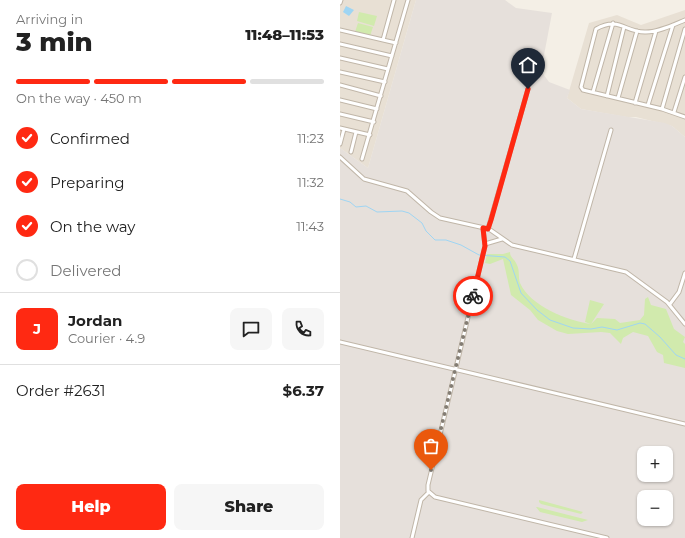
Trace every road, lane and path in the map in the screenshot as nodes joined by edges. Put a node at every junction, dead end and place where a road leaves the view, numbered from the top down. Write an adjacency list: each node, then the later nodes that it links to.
1 (394, 0): 11 (street)
2 (406, 0): 12 (street)
3 (685, 20): 5 (street)
4 (613, 23): 6 (street); 22 (street); 22 (street)
5 (673, 24): 10 (street); 28 (street)
6 (624, 27): 9 (street); 24 (street)
7 (340, 30): 11 (street)
8 (685, 30): 30 (street)
9 (637, 31): 10 (street); 25 (street)
10 (656, 31): 27 (street)
11 (383, 40): 12 (street)
12 (396, 43): 14 (street)
13 (340, 44): 14 (street)
14 (392, 56): 16 (street)
15 (340, 58): 16 (street)
16 (388, 70): 19 (street)
17 (340, 72): 19 (street)
18 (685, 78): 31 (street)
19 (385, 82): 23 (street)
20 (340, 85): 23 (street)
21 (528, 89): 45 (street)
22 (593, 92): 24 (street)
23 (381, 96): 29 (street)
24 (607, 96): 25 (street)
25 (618, 98): 27 (street)
26 (340, 100): 29 (street)
27 (635, 103): 28 (street)
28 (648, 105): 30 (street)
29 (377, 109): 34 (street)
30 (662, 109): 31 (street)
31 (674, 112): 33 (street)
32 (340, 114): 34 (street)
33 (685, 118)
34 (374, 122): 39 (street)
35 (340, 128): 36 (street)
36 (344, 129): 38 (street); 40 (street)
37 (611, 130): 48 (street)
38 (356, 132): 39 (street); 41 (street)
39 (370, 135): 43 (street)
40 (340, 144)
41 (351, 152)
42 (340, 157): 44 (street)
43 (362, 159)
44 (483, 228): 45 (street); 47 (street)
45 (488, 229): 46 (street)
46 (502, 239): 47 (street); 48 (street)
47 (485, 244): 53 (street)
48 (574, 259): 50 (street)
49 (685, 273): 50 (street)
50 (670, 304): 51 (street)
51 (685, 324)
52 (340, 342): 53 (street)
53 (456, 370): 54 (street); 55 (street)
54 (685, 424)
55 (429, 492): 56 (street); 57 (street)
56 (412, 538)
57 (607, 538)

